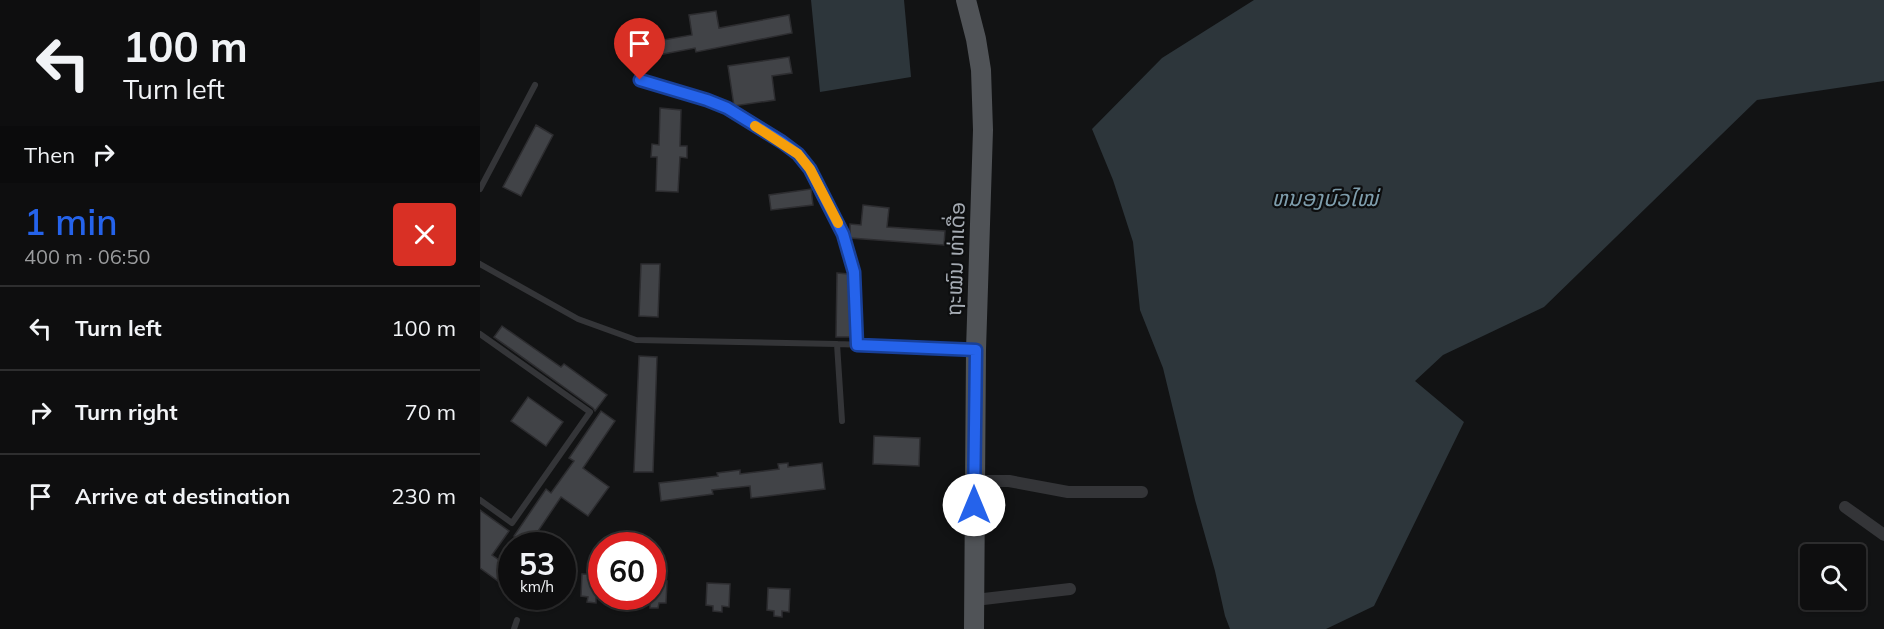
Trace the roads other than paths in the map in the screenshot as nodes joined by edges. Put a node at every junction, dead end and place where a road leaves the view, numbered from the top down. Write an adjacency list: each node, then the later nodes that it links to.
1 (966, 0): 9 (main road, ຖະໝົນ ທ່າເດື່ອ)
2 (640, 80): 8 (lane)
3 (535, 85): 4 (lane)
4 (480, 189)
5 (480, 264): 7 (lane)
6 (480, 334): 13 (lane)
7 (837, 344): 8 (lane); 10 (lane)
8 (857, 345): 9 (lane)
9 (976, 350): 11 (main road, ຖະໝົນ ທ່າເດື່ອ)
10 (842, 421)
11 (974, 481): 12 (street); 17 (main road, ຖະໝົນ ທ່າເດື່ອ)
12 (1142, 492)
13 (480, 500)
14 (1845, 507): 15 (street)
15 (1884, 535)
16 (1070, 589): 17 (street)
17 (975, 600): 20 (main road, ຖະໝົນ ທ່າເດື່ອ)
18 (517, 620): 19 (lane)
19 (514, 629)
20 (974, 629)

